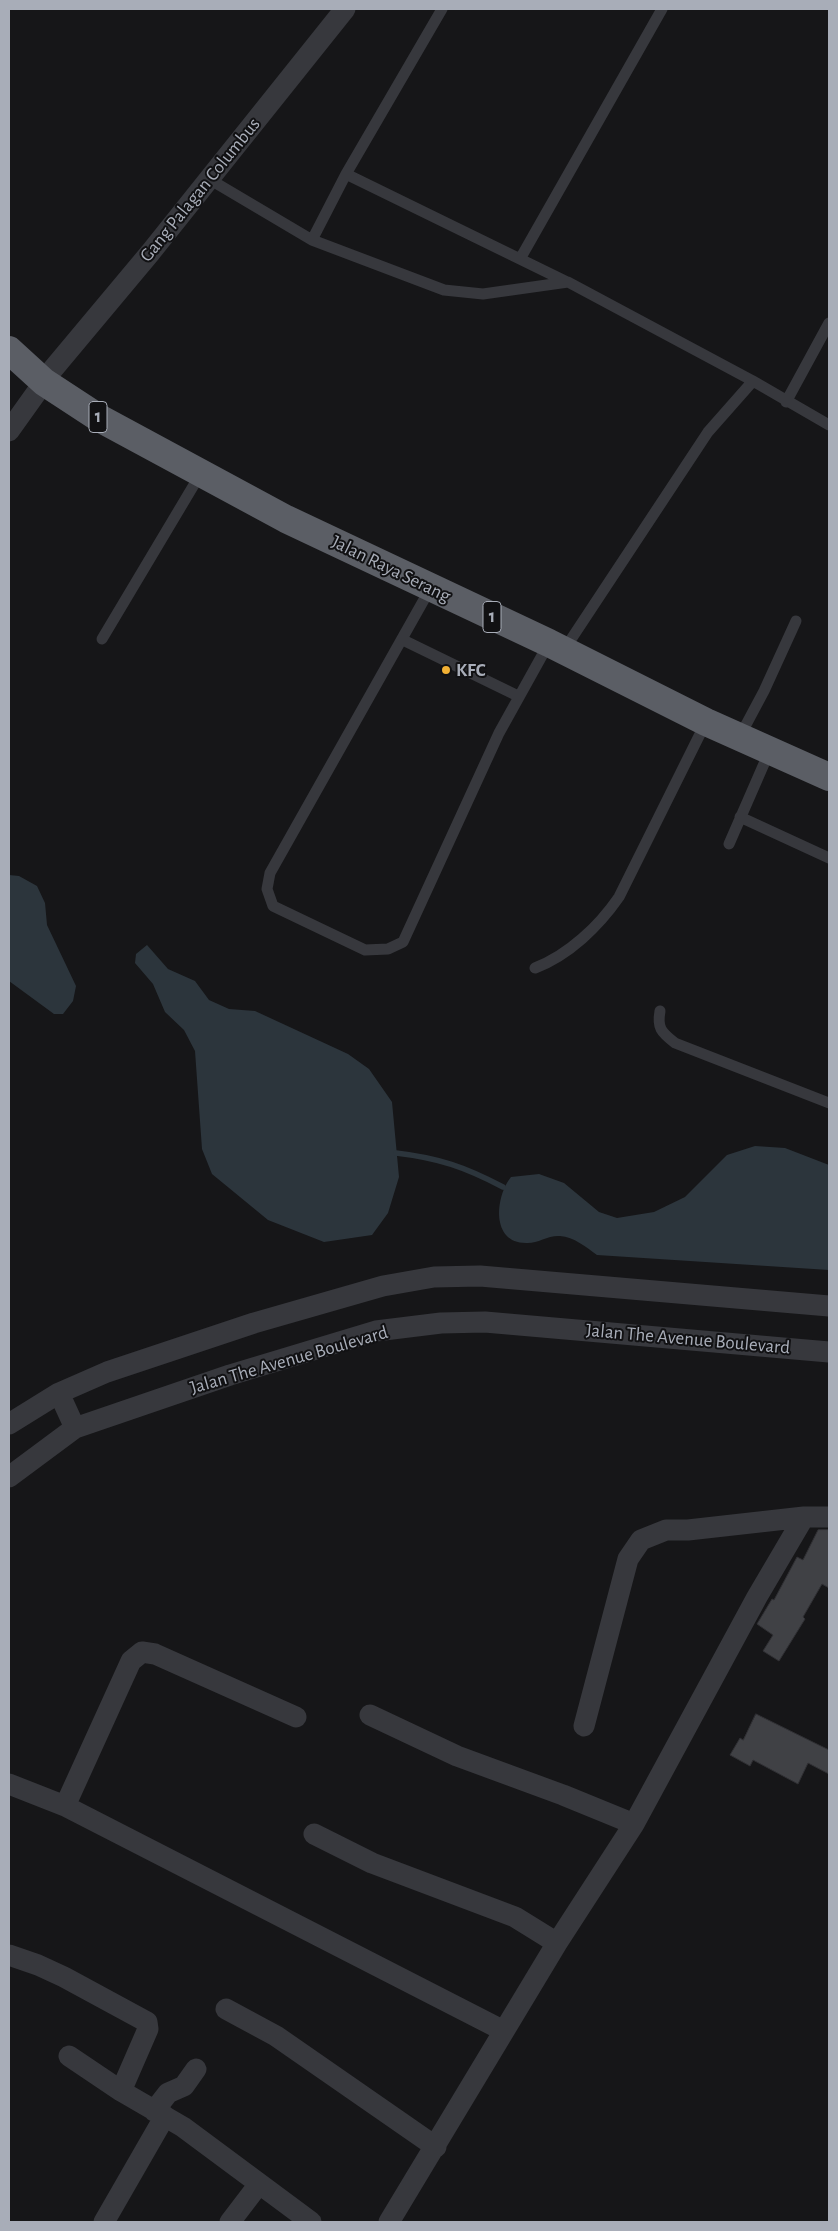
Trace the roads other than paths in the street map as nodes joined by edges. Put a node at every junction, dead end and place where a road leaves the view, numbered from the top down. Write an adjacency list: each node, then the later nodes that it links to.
1 (345, 9): 5 (street, Gang Palagan Columbus)
2 (442, 9): 4 (lane)
3 (662, 9): 7 (lane)
4 (346, 174): 6 (lane); 7 (lane)
5 (209, 179): 6 (lane); 12 (street, Gang Palagan Columbus)
6 (312, 240): 8 (lane)
7 (520, 259): 8 (lane)
8 (568, 282): 13 (lane)
9 (829, 323): 14 (lane)
10 (9, 330): 12 (highway)
11 (9, 350): 12 (highway)
12 (48, 375): 16 (street, Gang Palagan Columbus); 17 (highway, Jalan Raya Serang)
13 (753, 381): 14 (lane); 22 (lane)
14 (786, 402): 15 (lane)
15 (829, 425)
16 (9, 431)
17 (198, 471): 18 (highway, Jalan Raya Serang / 1); 20 (lane)
18 (430, 588): 21 (lane); 22 (highway, Jalan Raya Serang / 1)
19 (796, 621): 25 (lane)
20 (102, 639)
21 (403, 640): 23 (lane); 23 (lane)
22 (556, 646): 23 (lane); 24 (highway, Jalan Raya Serang / 1)
23 (518, 696)
24 (706, 722): 25 (highway, Jalan Raya Serang / 1); 32 (lane)
25 (740, 736): 26 (highway, Jalan Raya Serang / 1)
26 (780, 755): 27 (highway, Jalan Raya Serang / 1); 28 (highway, Jalan Raya Serang / 1); 29 (lane)
27 (829, 777)
28 (829, 792)
29 (740, 817): 30 (lane); 31 (lane)
30 (729, 844)
31 (829, 858)
32 (535, 968)
33 (660, 1011): 34 (lane)
34 (829, 1104)
35 (829, 1306): 37 (street)
36 (829, 1352): 39 (street, Jalan The Avenue Boulevard)
37 (59, 1393): 38 (street); 39 (street)
38 (9, 1424)
39 (75, 1428): 40 (street, Jalan The Avenue Boulevard)
40 (9, 1477)
41 (804, 1517): 42 (street); 45 (street); 48 (street)
42 (829, 1517)
43 (370, 1715): 48 (street)
44 (296, 1717): 47 (street)
45 (584, 1726)
46 (9, 1784): 47 (street)
47 (65, 1806): 53 (street)
48 (634, 1824): 50 (street)
49 (314, 1834): 50 (street)
50 (557, 1943): 53 (street)
51 (9, 1955): 56 (street)
52 (226, 2009): 58 (street)
53 (504, 2032): 58 (street)
54 (69, 2056): 56 (street)
55 (196, 2069): 57 (street)
56 (121, 2091): 57 (street)
57 (159, 2114): 59 (street); 60 (street)
58 (436, 2147): 63 (street)
59 (259, 2184): 61 (street); 62 (street)
60 (104, 2222)
61 (230, 2222)
62 (311, 2222)
63 (389, 2222)

